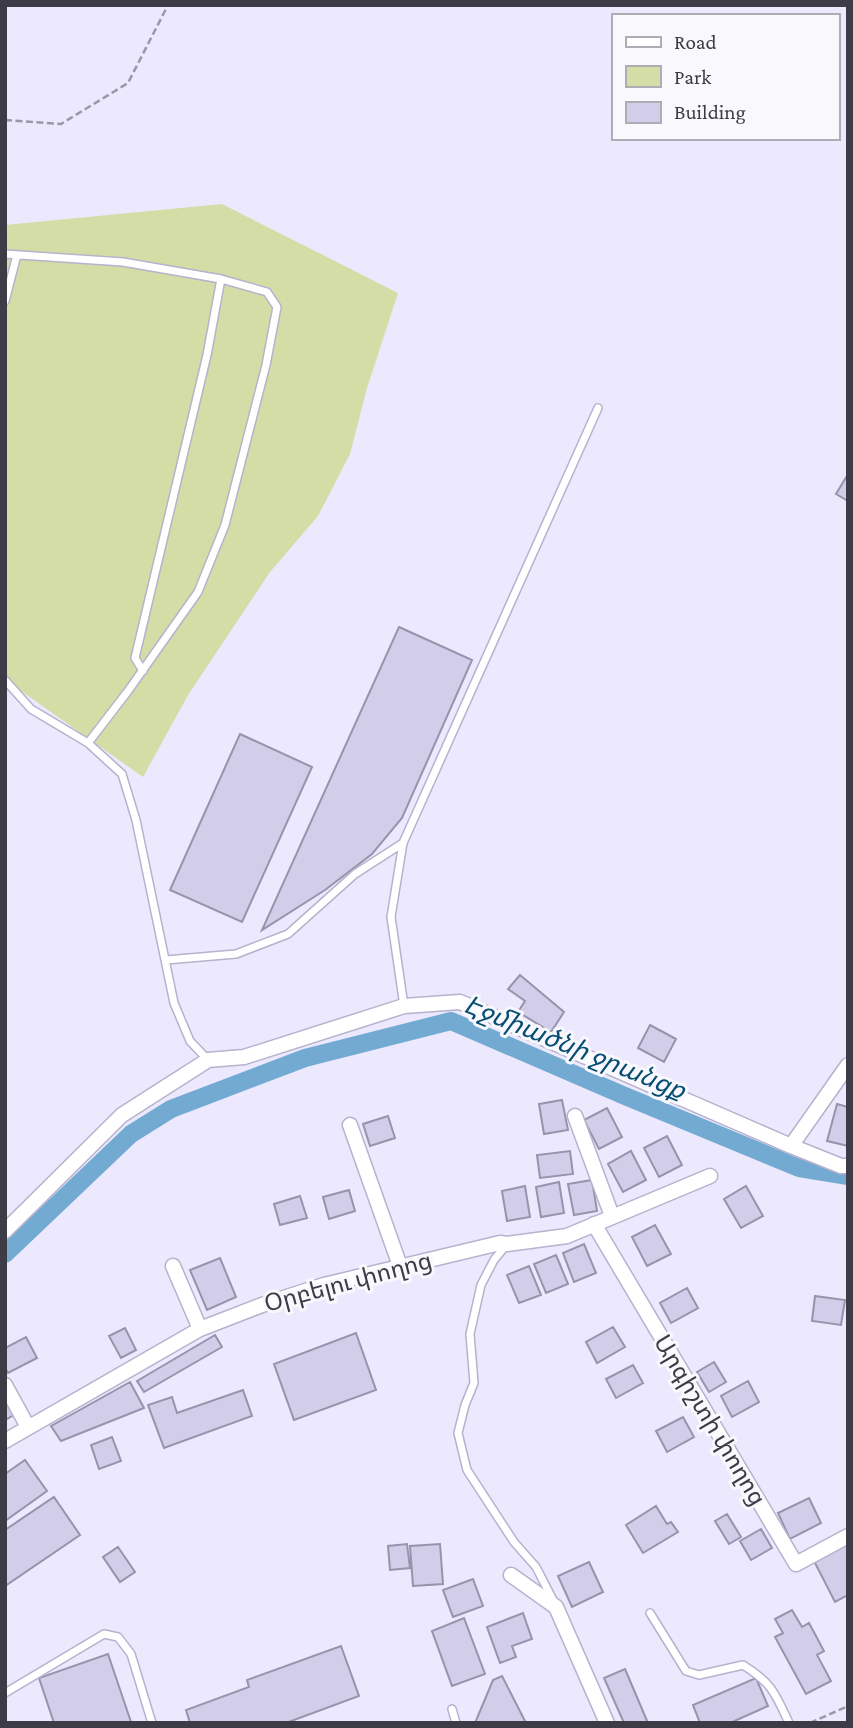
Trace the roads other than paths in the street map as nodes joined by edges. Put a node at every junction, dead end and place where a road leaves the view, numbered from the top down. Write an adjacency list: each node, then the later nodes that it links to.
1 (5, 254): 2 (lane)
2 (18, 255): 3 (lane); 4 (lane)
3 (221, 279): 6 (lane); 6 (lane)
4 (5, 301)
5 (598, 408): 9 (lane)
6 (143, 671): 8 (lane)
7 (5, 680): 8 (lane)
8 (88, 743): 10 (lane)
9 (403, 843): 10 (lane); 11 (lane)
10 (166, 961): 12 (lane)
11 (404, 1006): 12 (street); 16 (street)
12 (208, 1060): 21 (street)
13 (848, 1065): 16 (street)
14 (575, 1116): 19 (street)
15 (350, 1125): 24 (street)
16 (791, 1146): 17 (street)
17 (848, 1166)
18 (710, 1176): 19 (street, Օրբելու փողոց)
19 (612, 1216): 20 (street, Օրբելու փողոց)
20 (594, 1224): 22 (street, Օրբելու փողոց); 29 (street, Արգիշտի փողոց)
21 (5, 1231)
22 (507, 1244): 24 (street, Օրբելու փողոց); 31 (lane)
23 (173, 1266): 25 (street)
24 (400, 1266): 25 (street, Օրբելու փողոց)
25 (200, 1329): 27 (street, Օրբելու փողոց)
26 (5, 1385): 27 (street)
27 (28, 1427): 28 (street, Օրբելու փողոց)
28 (5, 1441)
29 (848, 1536)
30 (511, 1575): 31 (street)
31 (556, 1607): 37 (street)
32 (650, 1613): 38 (lane)
33 (5, 1693): 35 (lane)
34 (452, 1709): 36 (lane)
35 (152, 1723)
36 (456, 1723)
37 (607, 1723)
38 (789, 1723)

